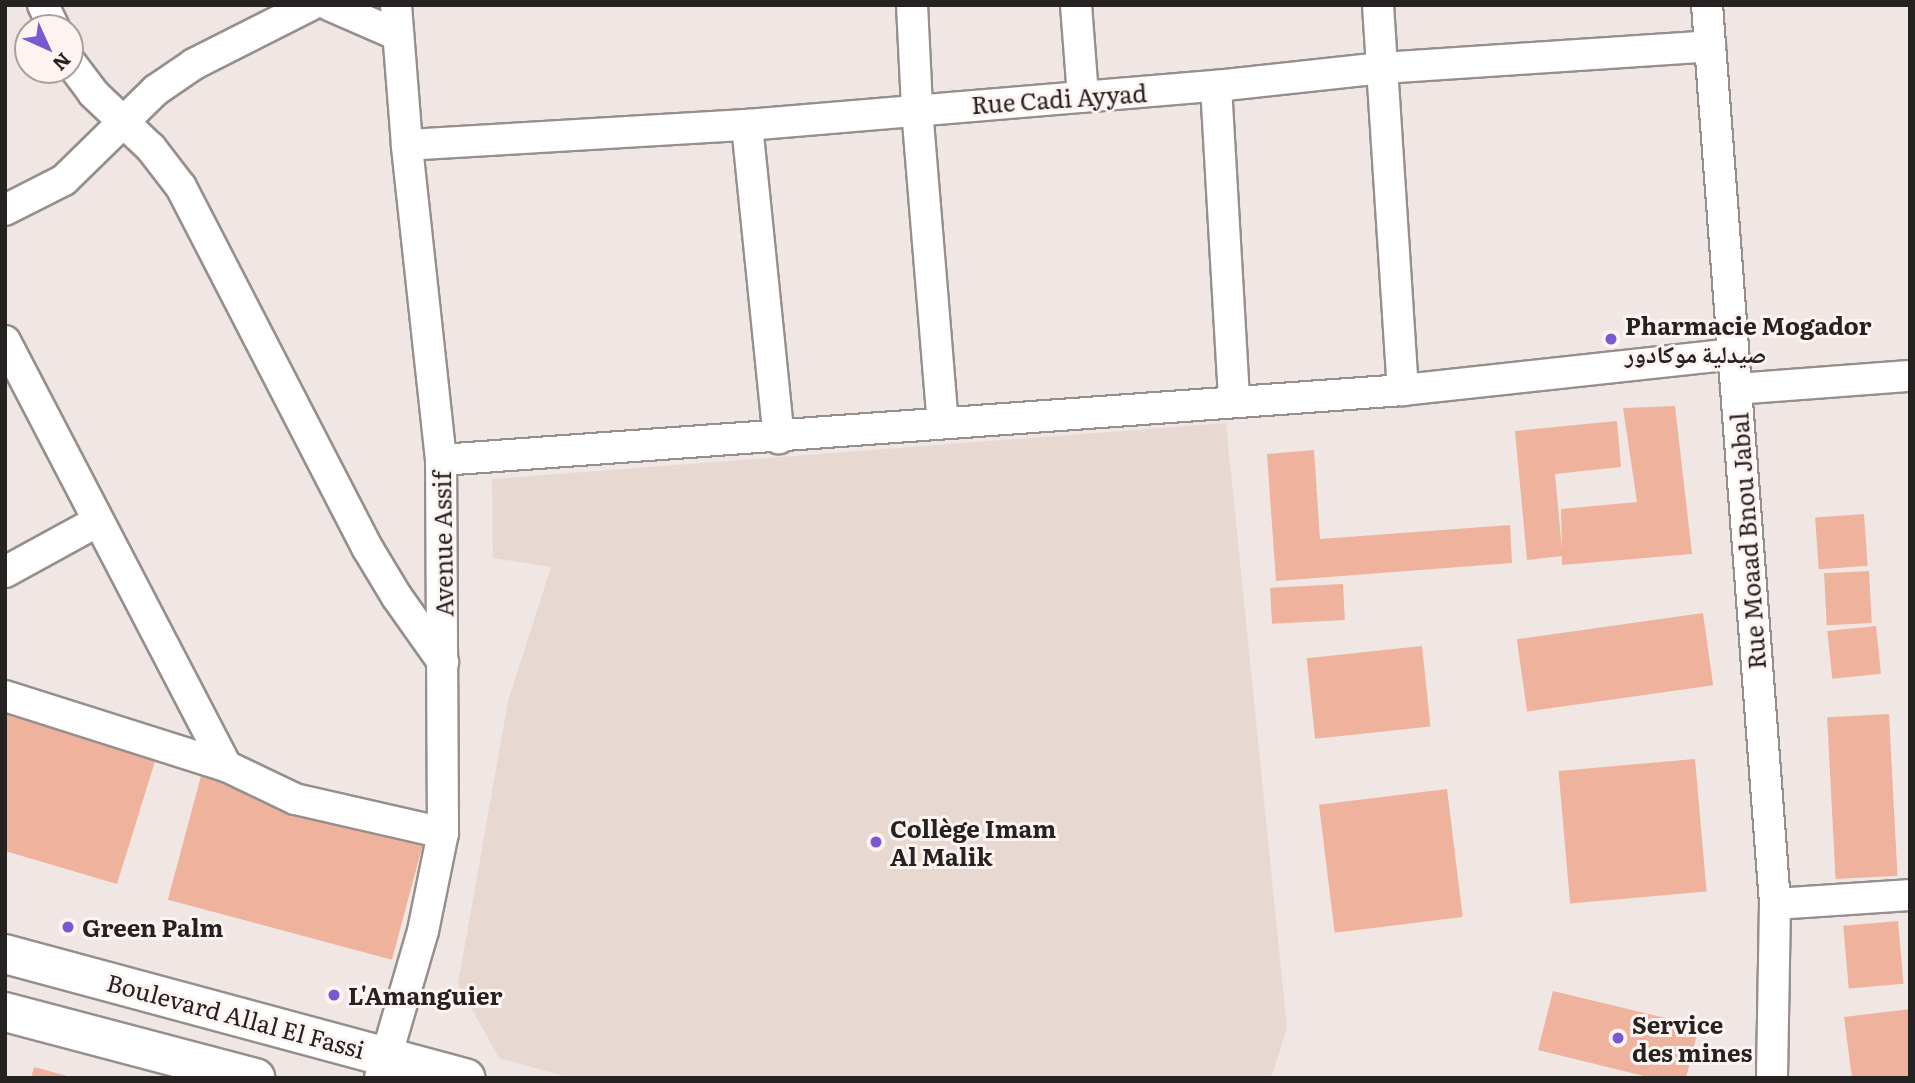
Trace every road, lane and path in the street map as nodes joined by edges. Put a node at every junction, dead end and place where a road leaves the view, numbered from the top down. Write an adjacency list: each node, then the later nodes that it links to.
1 (311, 5): 15 (street)
2 (329, 5): 8 (street)
3 (396, 5): 8 (street, Avenue Assif)
4 (912, 5): 14 (street)
5 (1076, 5): 13 (street)
6 (1378, 5): 10 (street)
7 (1707, 5): 9 (street, Rue Moaad Bnou Jabal)
8 (398, 35): 17 (street, Avenue Assif)
9 (1710, 46): 10 (street, Rue Cadi Ayyad); 20 (street, Rue Moaad Bnou Jabal)
10 (1382, 68): 12 (street, Rue Cadi Ayyad); 23 (street)
11 (84, 81): 15 (street)
12 (1216, 86): 13 (street, Rue Cadi Ayyad); 24 (street)
13 (1083, 97): 14 (street, Rue Cadi Ayyad)
14 (917, 109): 16 (street, Rue Cadi Ayyad); 25 (street)
15 (124, 121): 18 (street); 30 (street)
16 (747, 125): 17 (street, Rue Cadi Ayyad); 26 (street)
17 (407, 145): 27 (street, Avenue Assif)
18 (5, 210)
19 (5, 341): 28 (street)
20 (1733, 355): 22 (street, Rue Moaad Bnou Jabal); 23 (street)
21 (1910, 376): 22 (street)
22 (1736, 389): 35 (street, Rue Moaad Bnou Jabal)
23 (1403, 390): 24 (street)
24 (1234, 401): 25 (street)
25 (943, 422): 26 (street)
26 (779, 438): 27 (street)
27 (441, 460): 30 (street, Avenue Assif)
28 (98, 522): 29 (street); 32 (street)
29 (5, 572)
30 (443, 662): 33 (street, Avenue Assif)
31 (5, 696): 32 (street)
32 (226, 766): 33 (street)
33 (443, 833): 38 (street, Avenue Assif)
34 (1910, 895): 35 (street)
35 (1775, 904): 41 (street, Rue Moaad Bnou Jabal)
36 (5, 954): 38 (main road, Boulevard Allal El Fassi)
37 (5, 1012): 39 (main road)
38 (383, 1066): 40 (main road, Boulevard Allal El Fassi)
39 (255, 1078)
40 (466, 1078)
41 (1772, 1078)

